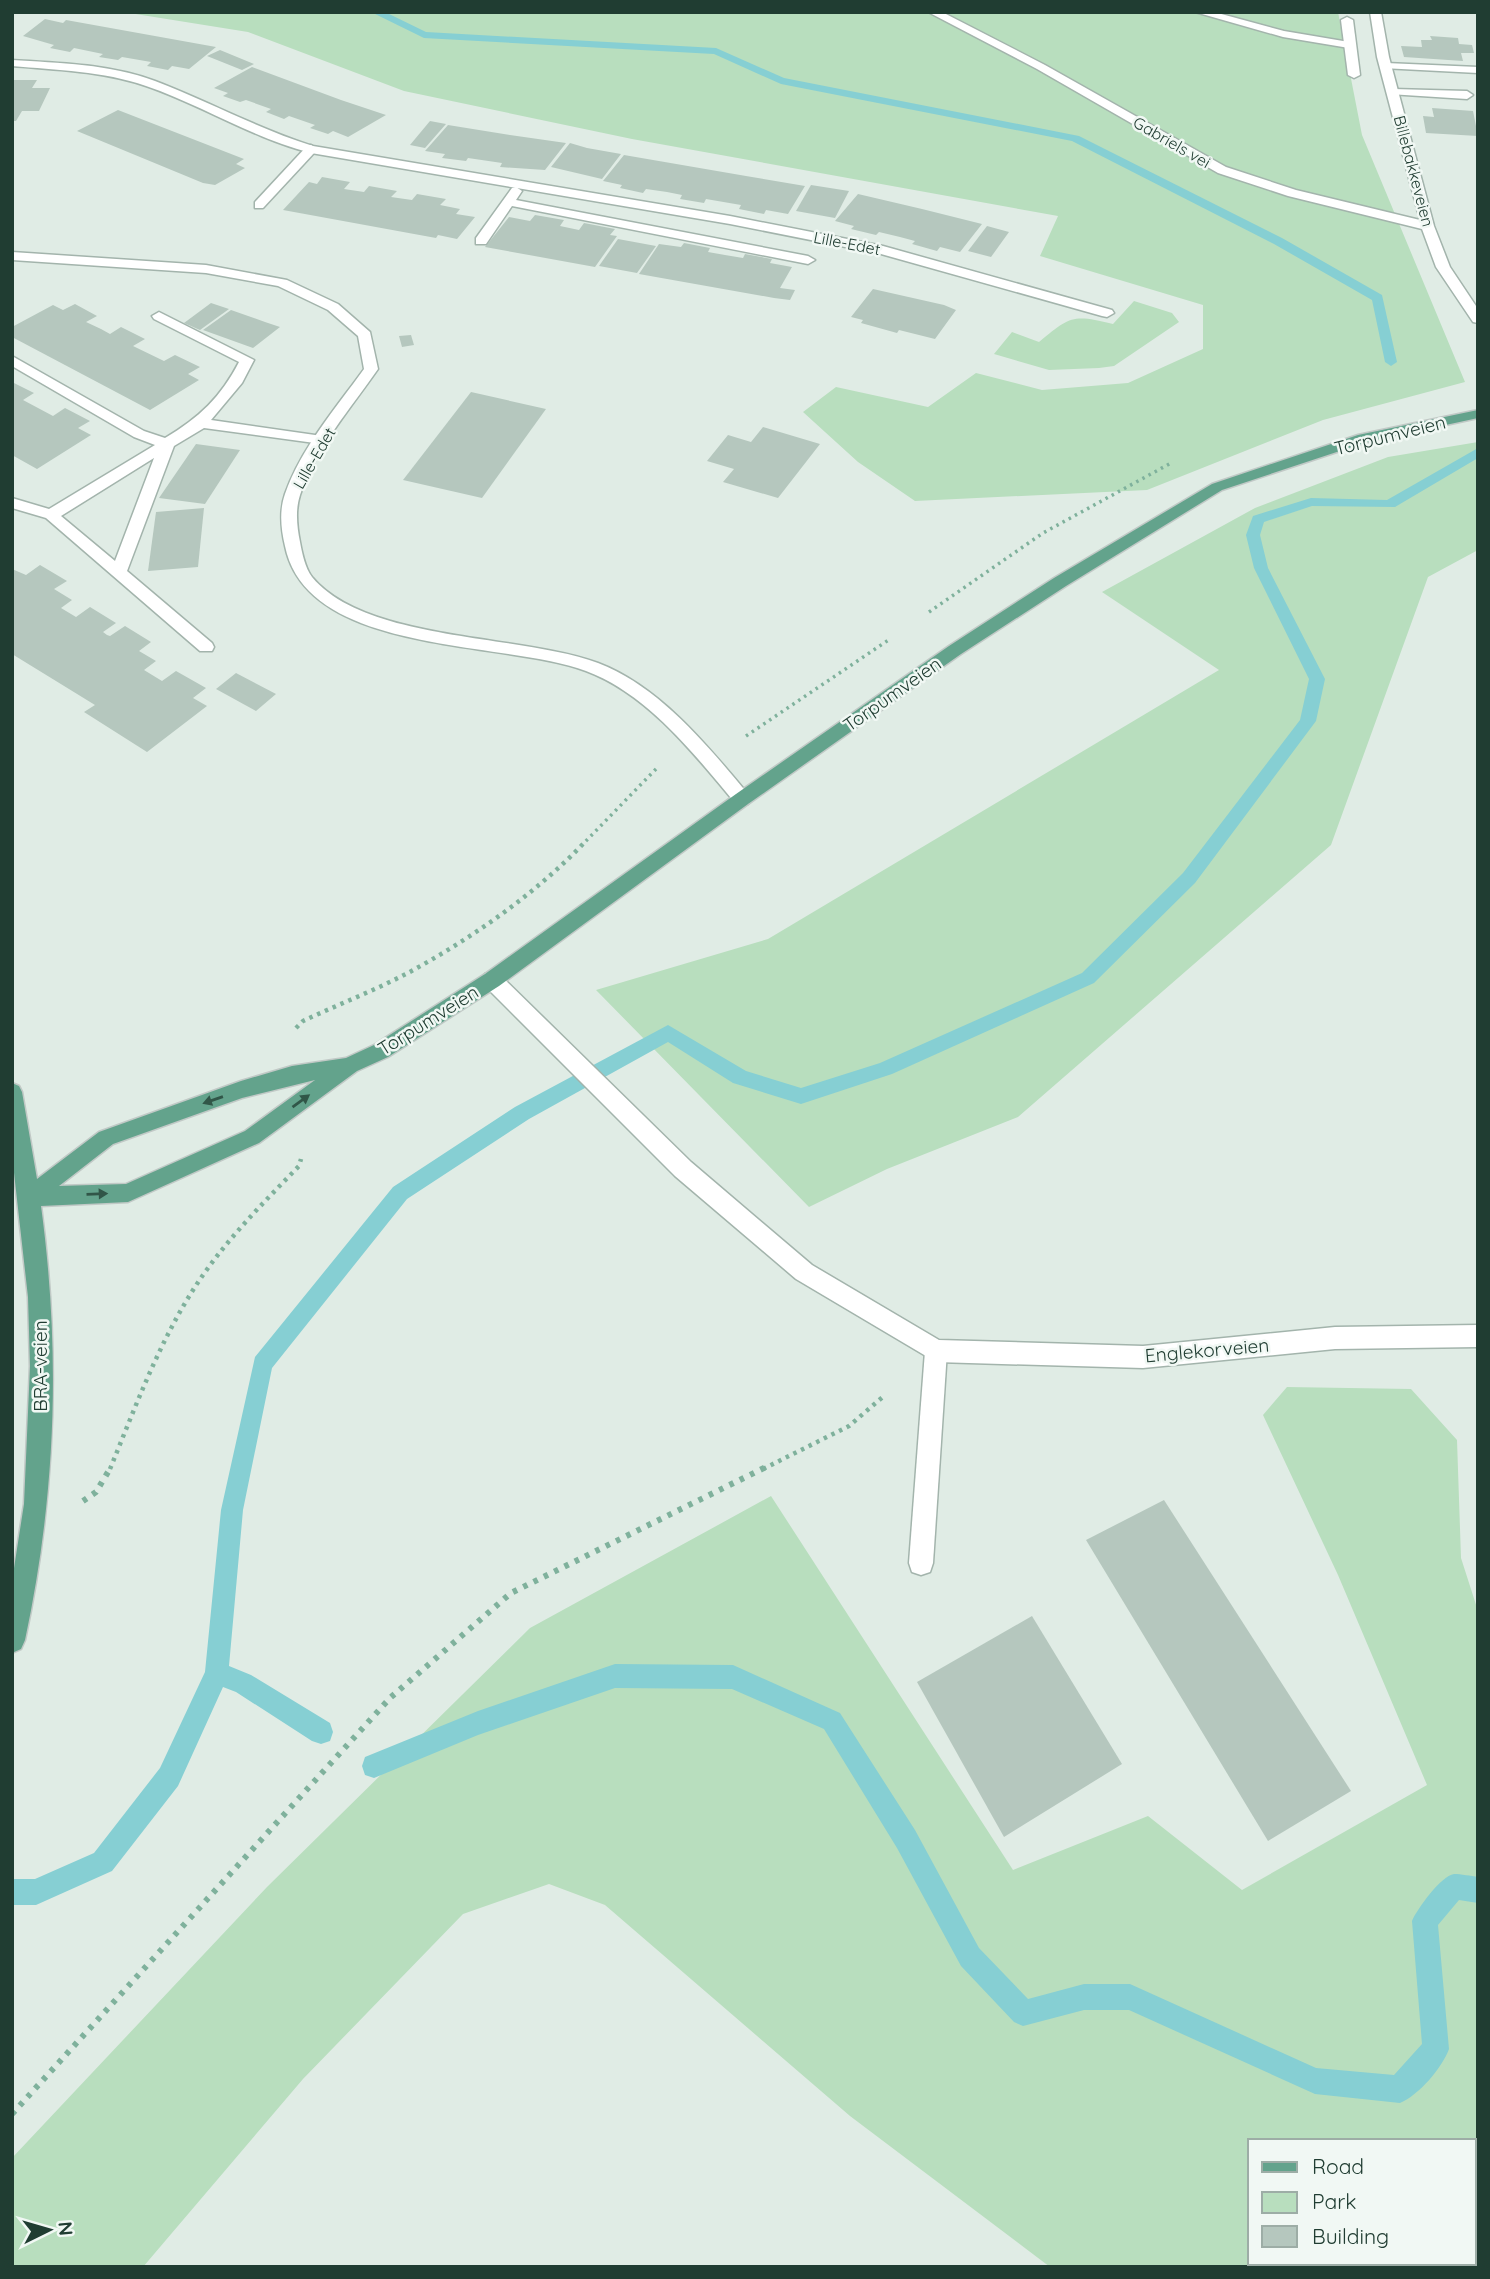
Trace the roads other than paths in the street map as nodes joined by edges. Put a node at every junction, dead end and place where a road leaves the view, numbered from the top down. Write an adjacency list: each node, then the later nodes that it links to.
1 (933, 12): 17 (street, Gabriels vei)
2 (1200, 12): 5 (street)
3 (1375, 12): 7 (street, Billebakkeveien)
4 (1346, 20): 5 (street)
5 (1349, 46): 9 (street)
6 (12, 63): 12 (street, Lille-Edet)
7 (1386, 66): 8 (street); 10 (street, Billebakkeveien)
8 (1478, 70)
9 (1354, 75)
10 (1393, 93): 11 (street); 17 (street, Billebakkeveien)
11 (1467, 95)
12 (311, 149): 13 (street, Lille-Edet); 15 (street)
13 (522, 184): 14 (street); 16 (street, Lille-Edet)
14 (509, 202): 18 (street); 19 (street)
15 (259, 205)
16 (660, 208): 18 (street); 22 (street, Lille-Edet)
17 (1428, 226): 24 (street, Billebakkeveien)
18 (645, 228): 21 (street)
19 (481, 241)
20 (12, 256): 28 (street, Lille-Edet)
21 (808, 260)
22 (1107, 313)
23 (159, 316): 27 (street)
24 (1478, 319)
25 (12, 360): 29 (street)
26 (1478, 414): 34 (main road, Torpumveien)
27 (201, 423): 28 (street); 29 (street)
28 (322, 439): 34 (street, Lille-Edet)
29 (167, 444): 31 (street); 32 (street)
30 (12, 503): 31 (street)
31 (51, 515): 32 (street)
32 (118, 573): 33 (street)
33 (206, 647)
34 (742, 799): 35 (main road, Torpumveien)
35 (492, 980): 36 (main road, Torpumveien); 40 (street)
36 (350, 1065): 38 (main road, Torpumveien, one-way to 38); 38 (main road, Torpumveien, one-way to 36)
37 (12, 1092): 38 (main road, BRA-veien)
38 (29, 1197): 42 (main road, BRA-veien)
39 (1478, 1336): 40 (street, Englekorveien)
40 (936, 1351): 41 (street)
41 (921, 1563)
42 (12, 1640)

